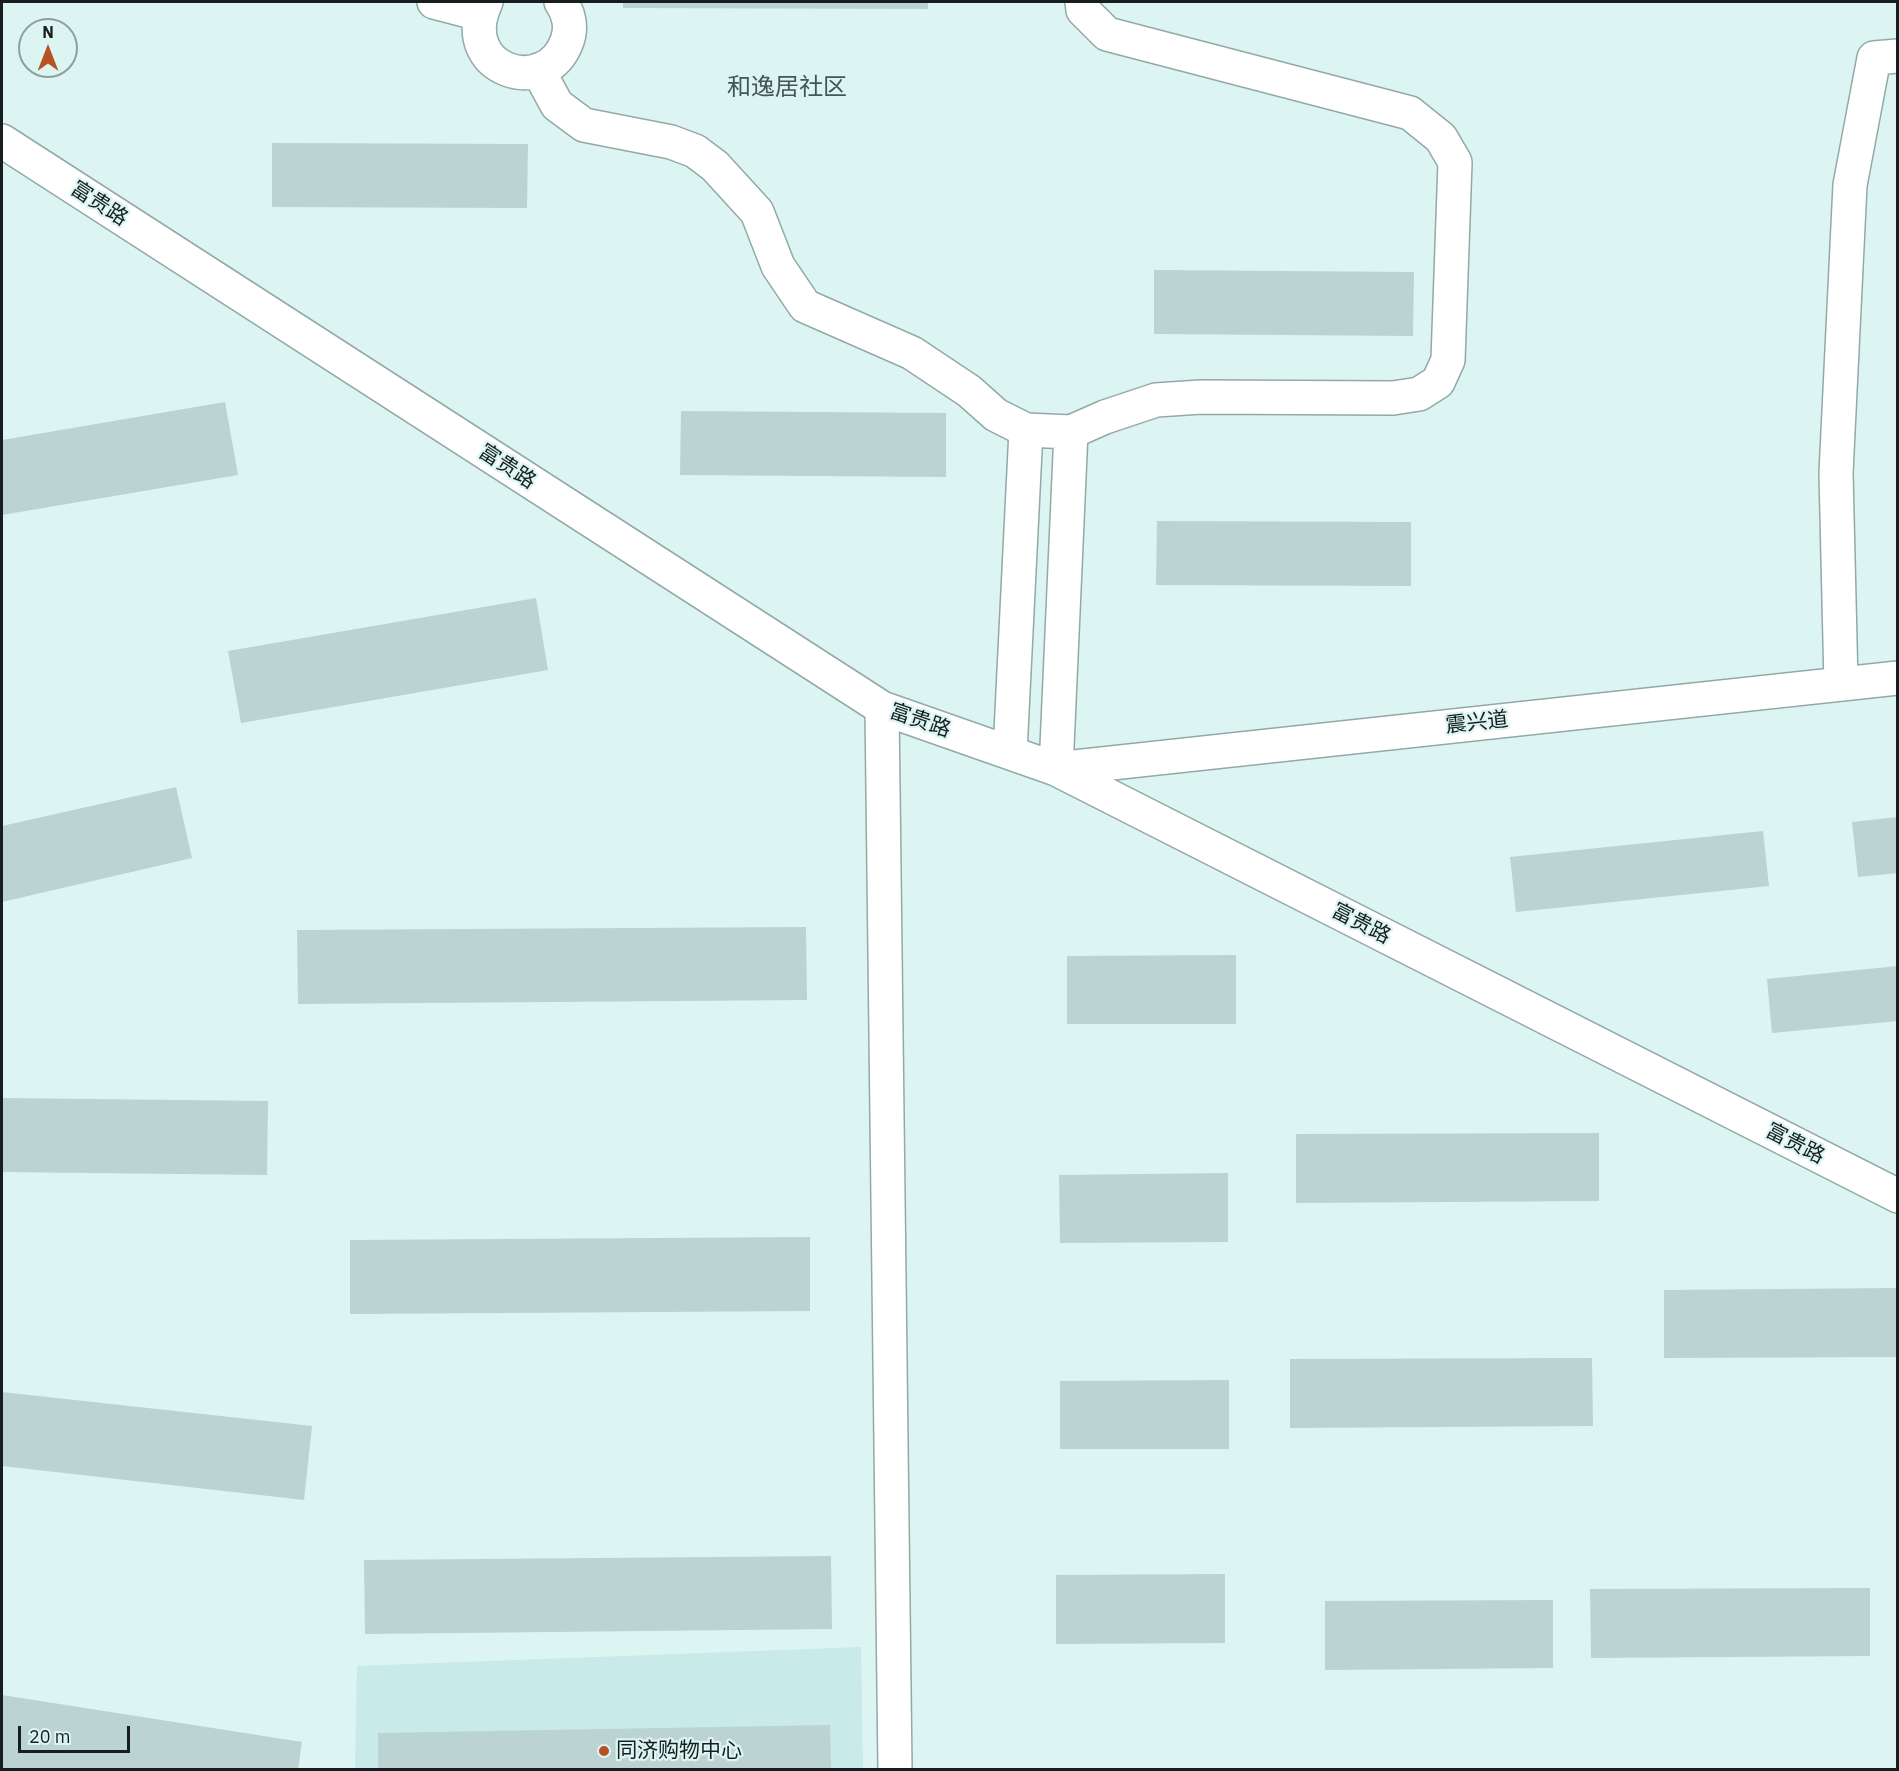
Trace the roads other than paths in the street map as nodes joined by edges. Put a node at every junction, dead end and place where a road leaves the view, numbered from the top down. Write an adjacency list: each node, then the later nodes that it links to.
1 (434, 2): 4 (street)
2 (561, 2): 6 (street)
3 (1082, 2): 9 (street)
4 (483, 8): 6 (street)
5 (1898, 56): 11 (street)
6 (538, 70): 8 (street)
7 (2, 141): 12 (street, 富贵路)
8 (1026, 430): 9 (street); 13 (street)
9 (1071, 432): 14 (street)
10 (1898, 678): 11 (street, 震兴道)
11 (1840, 684): 14 (street, 震兴道)
12 (882, 708): 13 (street, 富贵路); 16 (street)
13 (1010, 752): 14 (street, 富贵路)
14 (1056, 769): 15 (street, 富贵路)
15 (1898, 1196)
16 (895, 1770)

